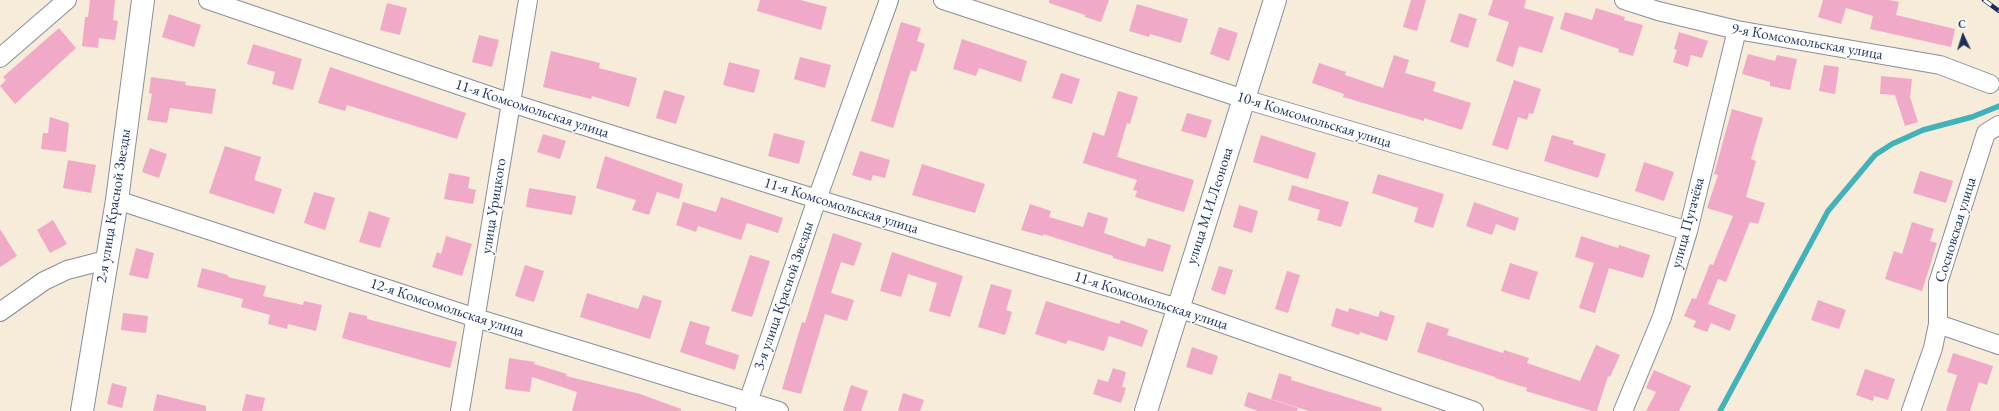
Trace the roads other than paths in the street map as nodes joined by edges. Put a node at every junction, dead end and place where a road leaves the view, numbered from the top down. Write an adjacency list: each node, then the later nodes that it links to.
1 (67, 0): 10 (street)
2 (143, 0): 16 (main road, 2-я улица Красной Звезды)
3 (208, 0): 13 (street, 11-я Комсомольская улица)
4 (528, 0): 13 (street, улица Урицкого)
5 (889, 0): 15 (street, 3-я улица Красной Звезды)
6 (943, 0): 12 (street, 10-я Комсомольская улица)
7 (1275, 0): 12 (main road, улица М.И.Леонова)
8 (1624, 0): 9 (street, 9-я Комсомольская улица)
9 (1737, 30): 11 (street, 9-я Комсомольская улица); 17 (street, улица Пугачёва)
10 (0, 58)
11 (1990, 84)
12 (1244, 99): 17 (street, 10-я Комсомольская улица); 19 (main road, улица М.И.Леонова)
13 (511, 103): 15 (street, 11-я Комсомольская улица); 21 (street, улица Урицкого)
14 (1999, 125): 22 (street, Сосновская улица)
15 (817, 199): 19 (street, 11-я Комсомольская улица); 24 (street, 3-я улица Красной Звезды)
16 (117, 200): 18 (main road, 2-я улица Красной Звезды); 21 (street, 12-я Комсомольская улица)
17 (1688, 230): 30 (street, улица Пугачёва)
18 (106, 260): 20 (street); 25 (main road, 2-я улица Красной Звезды)
19 (1178, 308): 28 (main road, улица М.И.Леонова); 29 (street, 11-я Комсомольская улица)
20 (0, 312)
21 (476, 318): 24 (street, 12-я Комсомольская улица); 26 (street, улица Урицкого)
22 (1938, 324): 23 (street); 31 (street, Сосновская улица)
23 (1999, 345)
24 (746, 406): 27 (street, 12-я Комсомольская улица)
25 (82, 411)
26 (460, 411)
27 (779, 411)
28 (1146, 411)
29 (1474, 411)
30 (1623, 411)
31 (1911, 411)

